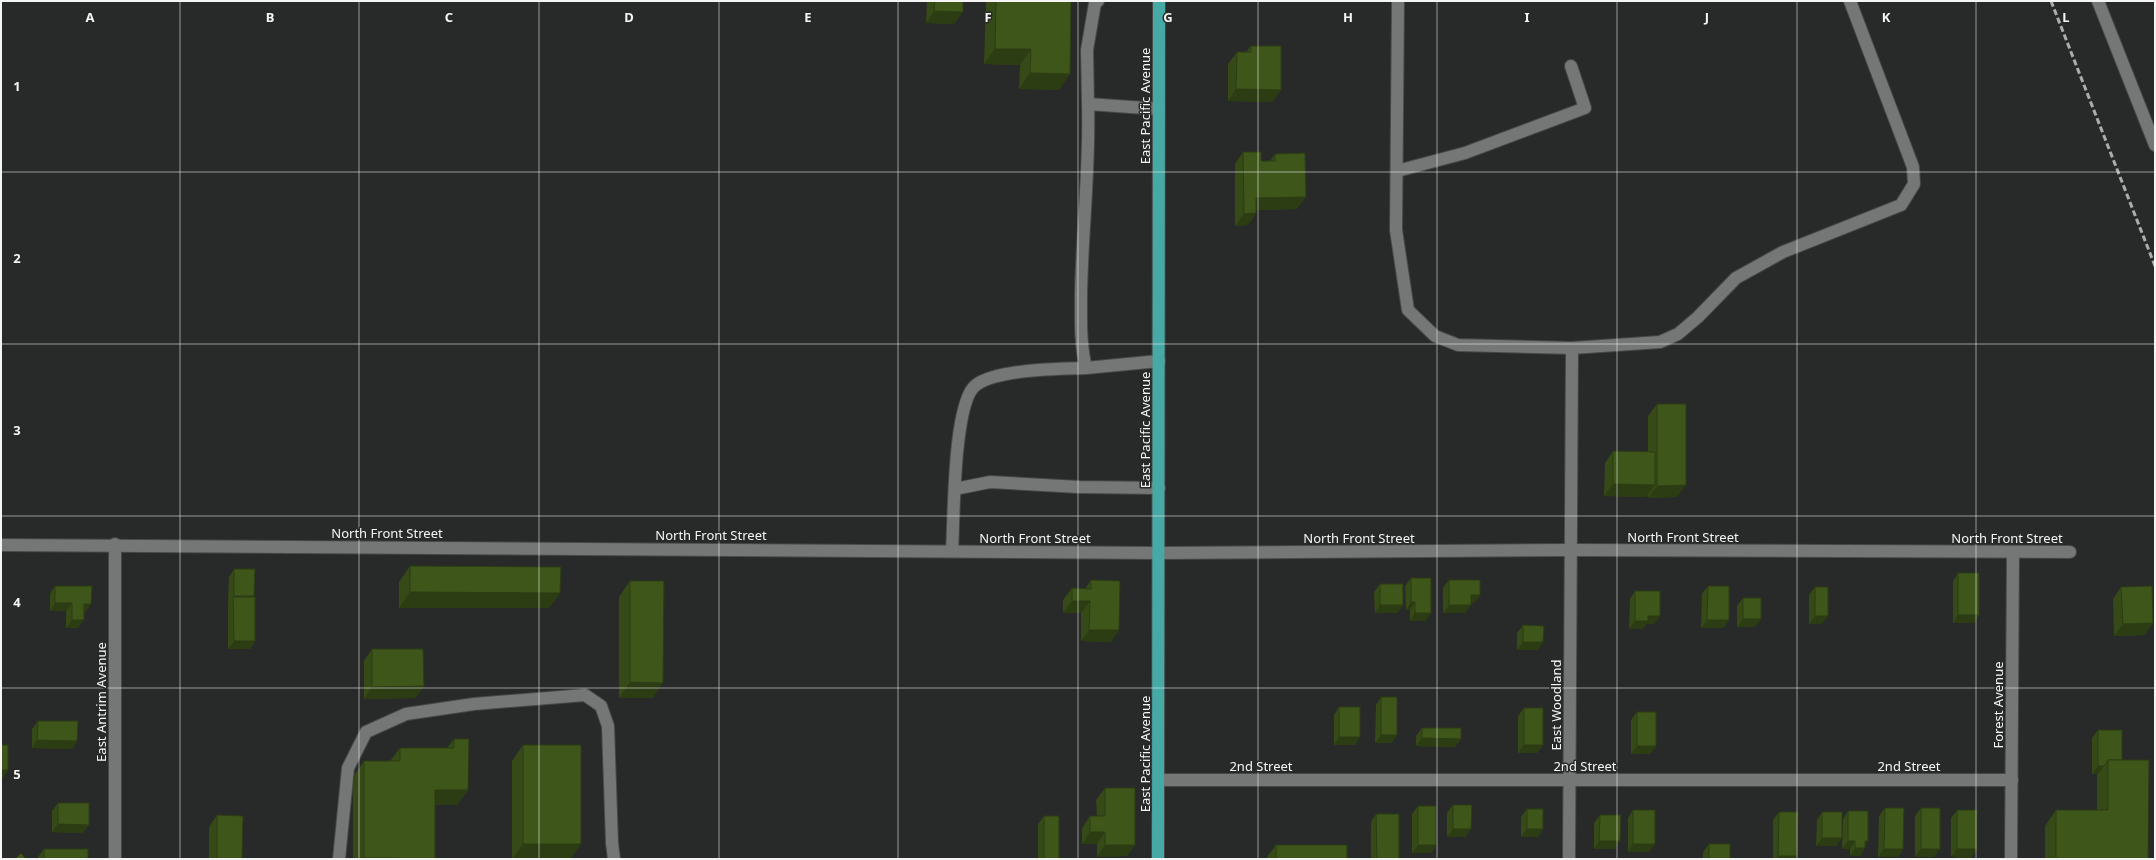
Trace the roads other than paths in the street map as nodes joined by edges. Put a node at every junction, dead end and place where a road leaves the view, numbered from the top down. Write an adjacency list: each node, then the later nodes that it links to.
1 (1098, 1): 7 (street)
2 (1159, 1): 8 (main road, East Pacific Avenue)
3 (1398, 1): 10 (street)
4 (1850, 1): 11 (street)
5 (2098, 1): 9 (street)
6 (1571, 66): 10 (street)
7 (1088, 104): 8 (street); 13 (street)
8 (1159, 109): 12 (main road, East Pacific Avenue)
9 (2155, 145)
10 (1397, 171): 11 (street)
11 (1572, 348): 18 (street, East Woodland)
12 (1159, 361): 13 (street); 14 (main road, East Pacific Avenue)
13 (1086, 368): 15 (street)
14 (1160, 488): 15 (street); 22 (main road, East Pacific Avenue)
15 (955, 489): 19 (street)
16 (115, 544): 17 (street, North Front Street); 19 (street, North Front Street); 26 (street, East Antrim Avenue)
17 (1, 545)
18 (1571, 550): 20 (street, North Front Street); 22 (street, North Front Street); 24 (street, East Woodland)
19 (952, 551): 22 (street, North Front Street)
20 (2013, 552): 21 (street, North Front Street); 25 (street, Forest Avenue)
21 (2070, 552)
22 (1160, 553): 23 (main road, East Pacific Avenue)
23 (1159, 780): 24 (street, 2nd Street); 29 (main road, East Pacific Avenue)
24 (1569, 780): 25 (street, 2nd Street); 30 (street, East Woodland)
25 (2012, 780): 31 (street, Forest Avenue)
26 (115, 859)
27 (339, 859): 28 (street)
28 (614, 859)
29 (1158, 859)
30 (1569, 859)
31 (2011, 859)

